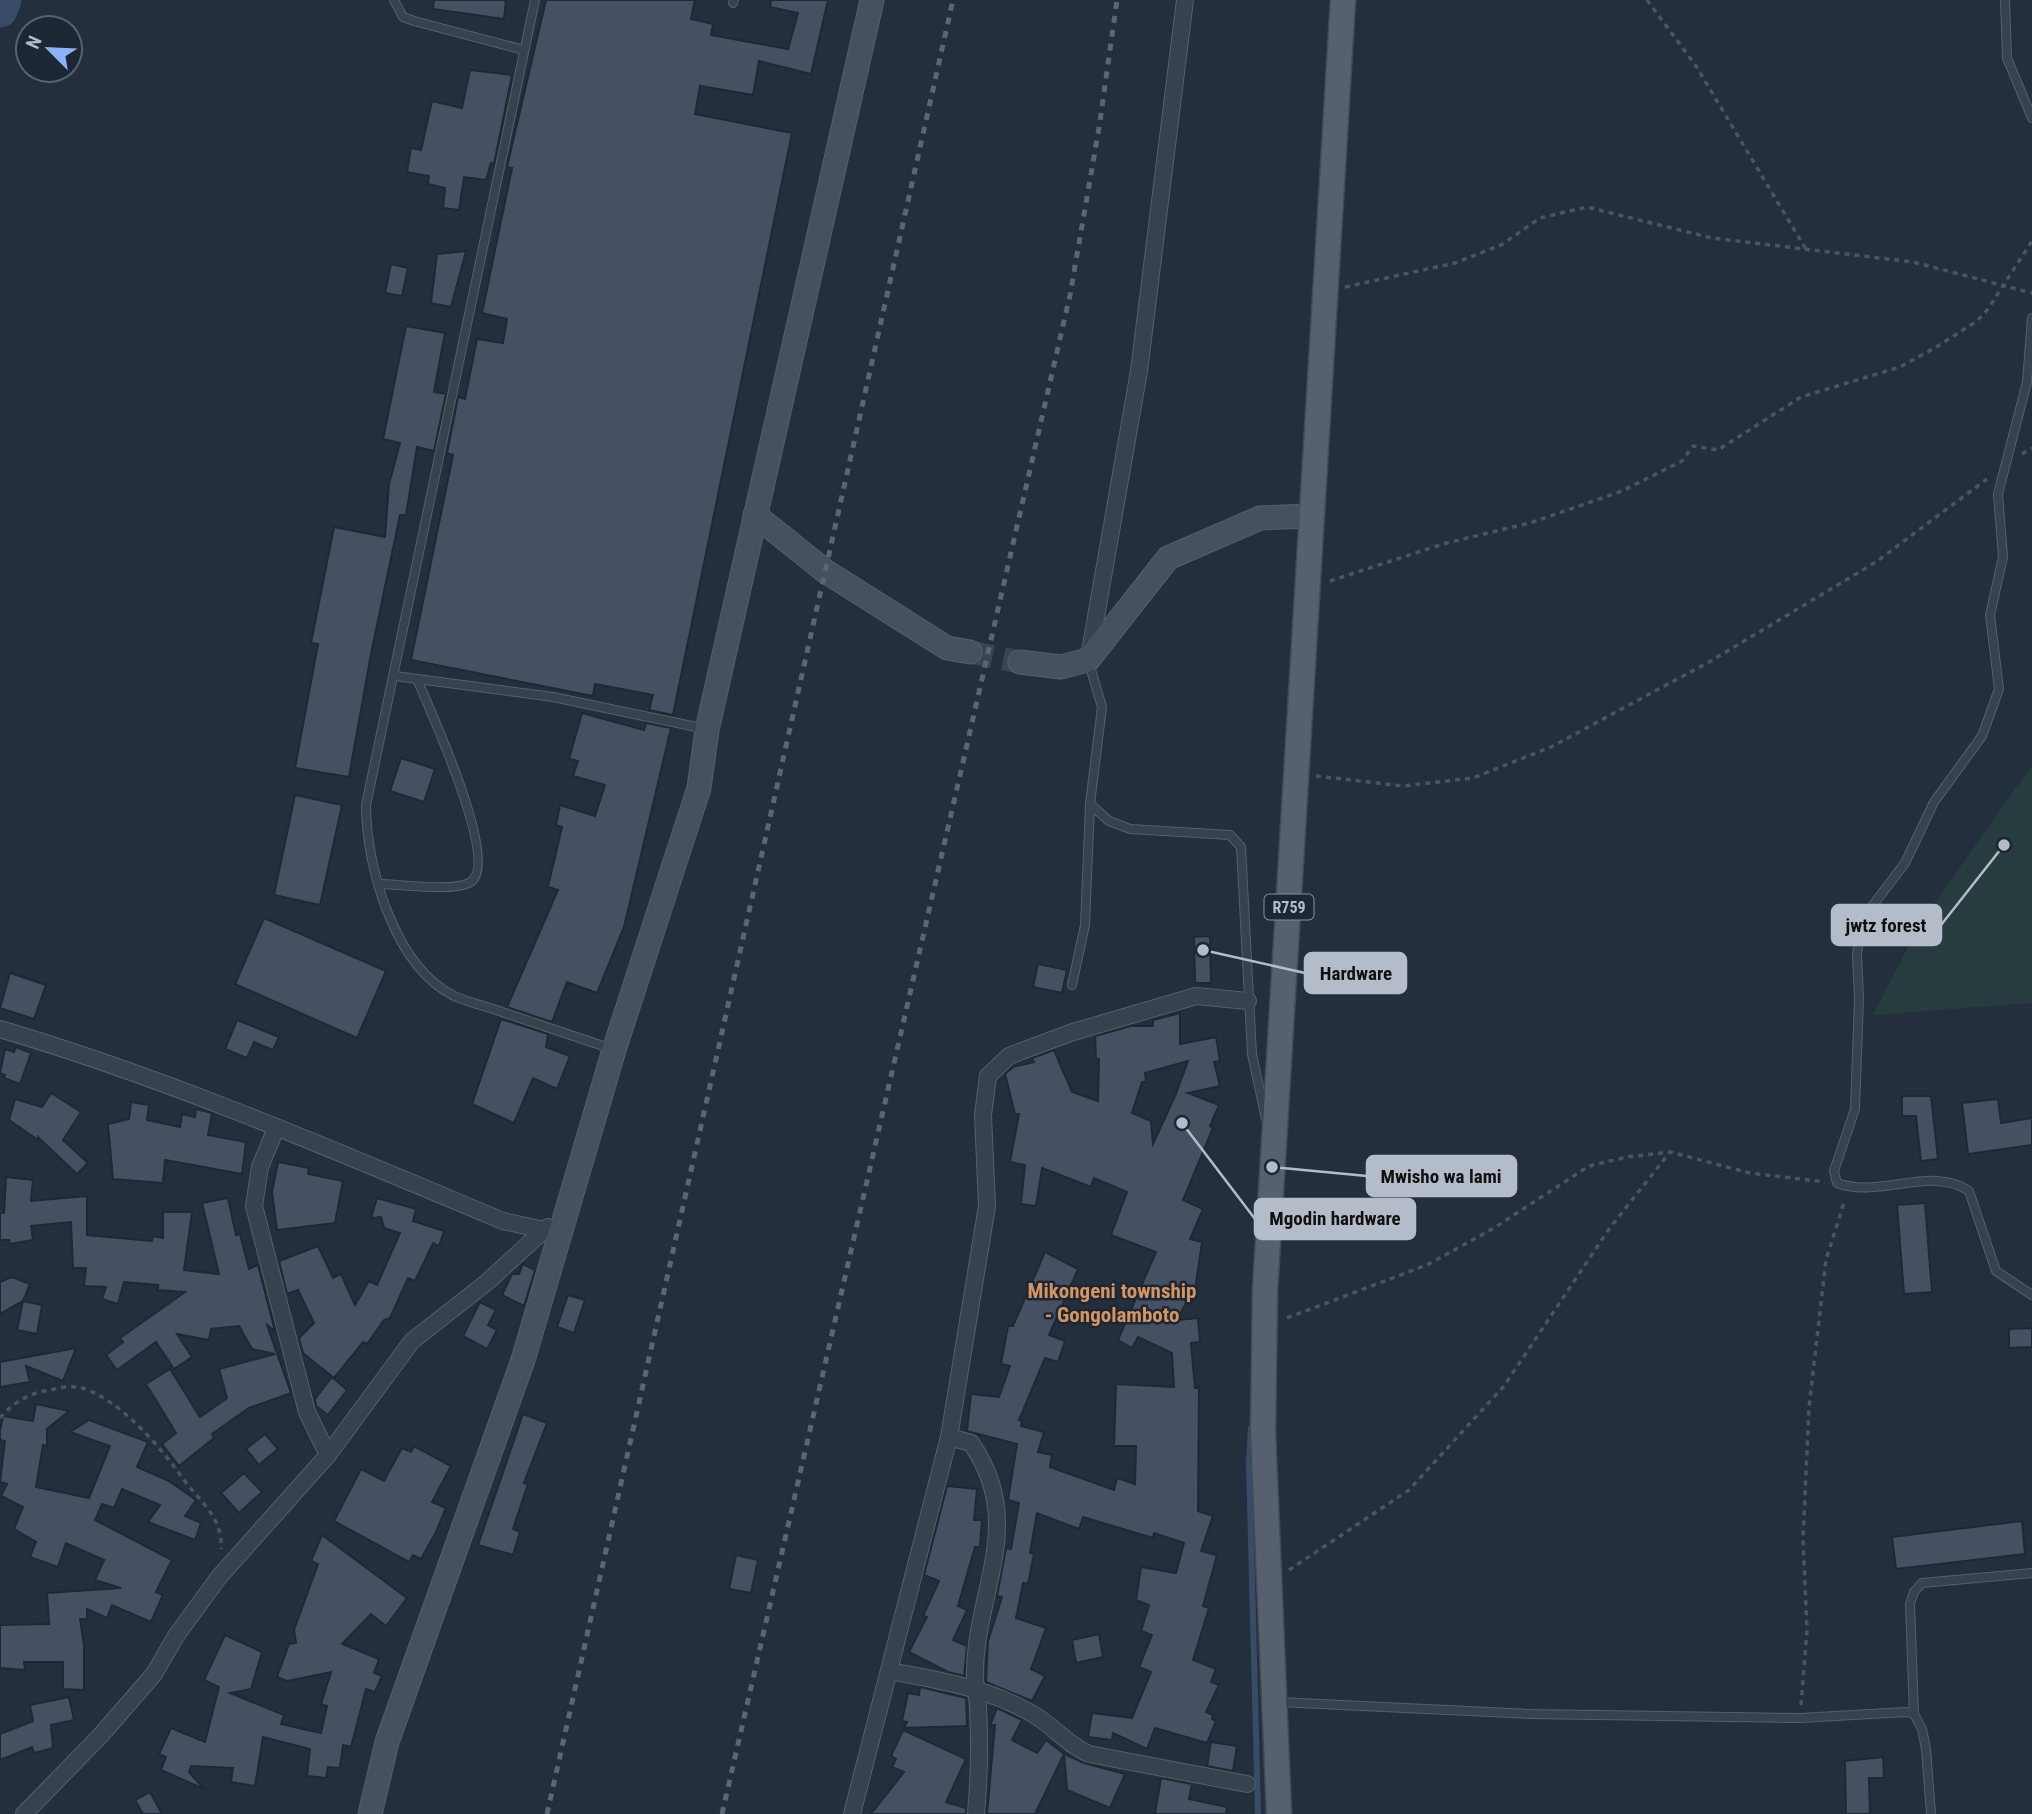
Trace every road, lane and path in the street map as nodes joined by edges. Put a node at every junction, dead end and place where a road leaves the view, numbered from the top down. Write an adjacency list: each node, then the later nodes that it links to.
1 (394, 0): 8 (lane)
2 (535, 0): 8 (lane)
3 (872, 0): 18 (street)
4 (1185, 0): 22 (street)
5 (1343, 0): 13 (main road, R759)
6 (1647, 0): 11 (path)
7 (2004, 0): 9 (lane)
8 (524, 50): 24 (lane)
9 (2032, 118)
10 (2032, 241): 12 (path)
11 (1808, 251): 12 (path); 13 (path)
12 (2005, 286): 14 (path); 20 (path)
13 (1326, 291): 19 (main road, R759)
14 (2032, 293)
15 (2032, 318): 17 (lane)
16 (2032, 448): 17 (path)
17 (2003, 467): 27 (path); 37 (lane)
18 (755, 515): 21 (street); 26 (street)
19 (1312, 516): 20 (main road, R759); 22 (street)
20 (1308, 588): 27 (main road, R759)
21 (970, 652)
22 (1088, 660): 23 (street); 28 (lane)
23 (1020, 662)
24 (395, 676): 25 (lane); 29 (lane)
25 (417, 679): 26 (lane); 29 (lane)
26 (707, 730): 33 (street)
27 (1296, 774): 36 (main road, R759)
28 (1090, 804): 30 (lane); 31 (lane)
29 (378, 884): 33 (lane)
30 (1072, 985)
31 (1248, 1001): 36 (lane); 44 (street)
32 (0, 1029): 34 (street)
33 (614, 1050): 39 (street)
34 (276, 1128): 40 (street); 45 (street)
35 (1670, 1153): 37 (path); 42 (path); 48 (path)
36 (1274, 1156): 42 (main road, R759)
37 (1837, 1183): 38 (lane)
38 (1850, 1188): 41 (lane); 53 (path)
39 (566, 1217): 40 (street); 56 (street)
40 (544, 1230): 45 (street)
41 (2032, 1295)
42 (1264, 1326): 48 (main road, R759)
43 (0, 1418): 47 (path)
44 (949, 1437): 49 (street); 50 (street)
45 (328, 1455): 47 (street)
46 (2032, 1573): 52 (lane)
47 (219, 1577): 55 (street)
48 (1269, 1584): 51 (main road, R759)
49 (890, 1671): 50 (street); 57 (street)
50 (976, 1688): 54 (street); 58 (street)
51 (1274, 1702): 53 (lane); 59 (main road, R759)
52 (1914, 1714): 53 (lane); 60 (lane)
53 (1800, 1718)
54 (1247, 1784)
55 (24, 1814)
56 (370, 1814)
57 (852, 1814)
58 (976, 1814)
59 (1279, 1814)
60 (1931, 1814)

